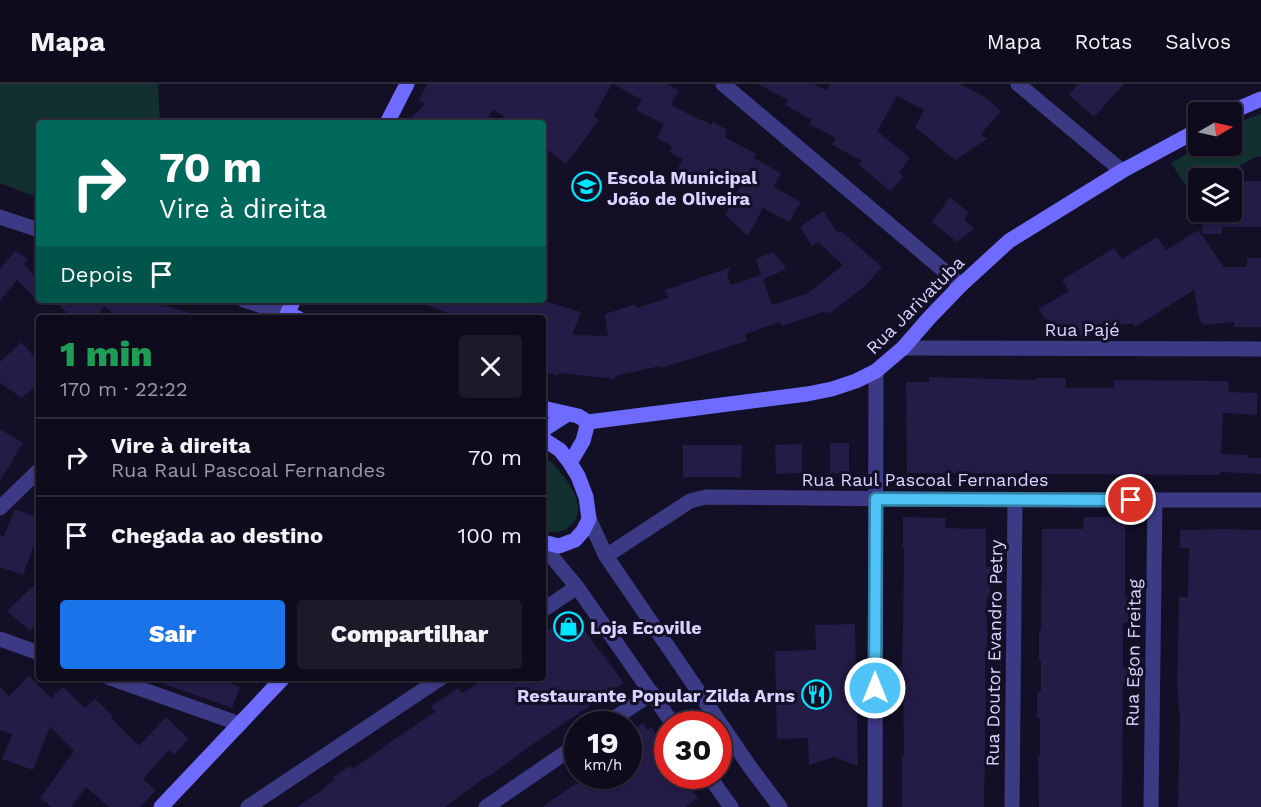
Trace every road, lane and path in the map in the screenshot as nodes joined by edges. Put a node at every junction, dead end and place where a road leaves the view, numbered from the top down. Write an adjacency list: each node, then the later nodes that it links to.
1 (407, 84): 8 (main road)
2 (723, 84): 13 (street)
3 (1018, 84): 10 (street)
4 (1261, 99): 5 (main road)
5 (1242, 107)
6 (1261, 108): 7 (street)
7 (1242, 109)
8 (389, 120)
9 (1188, 135): 10 (main road, Rua Jarivatuba)
10 (1122, 171): 13 (main road, Rua Jarivatuba)
11 (0, 217): 12 (street)
12 (36, 229)
13 (961, 285): 16 (main road, Rua Jarivatuba)
14 (256, 303): 15 (street)
15 (291, 312)
16 (903, 348): 17 (street, Rua Pajé); 18 (main road, Rua Jarivatuba)
17 (1261, 349)
18 (876, 371): 21 (main road, Rua Jarivatuba); 26 (street)
19 (546, 409): 20 (main road, Rua Jarivatuba)
20 (568, 414): 21 (main road, Rua Jarivatuba); 22 (main road)
21 (588, 422): 24 (main road)
22 (546, 430)
23 (546, 435): 24 (main road)
24 (565, 456): 31 (main road)
25 (36, 473): 30 (street)
26 (876, 499): 27 (street, Rua Raul Pascoal Fernandes); 34 (street, Rua Raul Pascoal Fernandes); 53 (street)
27 (1016, 500): 28 (street, Rua Raul Pascoal Fernandes); 54 (street, Rua Doutor Evandro Petry)
28 (1155, 500): 29 (street, Rua Raul Pascoal Fernandes); 55 (street, Rua Egon Freitag)
29 (1261, 500)
30 (0, 508)
31 (589, 519): 32 (main road); 34 (street)
32 (546, 544)
33 (546, 548): 35 (street)
34 (606, 556): 52 (street)
35 (577, 587): 36 (street); 42 (street)
36 (546, 608)
37 (0, 639): 38 (street)
38 (36, 652)
39 (118, 681): 45 (street)
40 (280, 681): 45 (main road)
41 (437, 681): 50 (street)
42 (652, 693): 43 (street); 44 (street)
43 (625, 711)
44 (664, 711)
45 (240, 724): 49 (main road)
46 (564, 754): 51 (street)
47 (718, 789): 48 (street)
48 (729, 806)
49 (161, 807)
50 (248, 807)
51 (486, 807)
52 (780, 807)
53 (875, 807)
54 (1012, 807)
55 (1151, 807)

